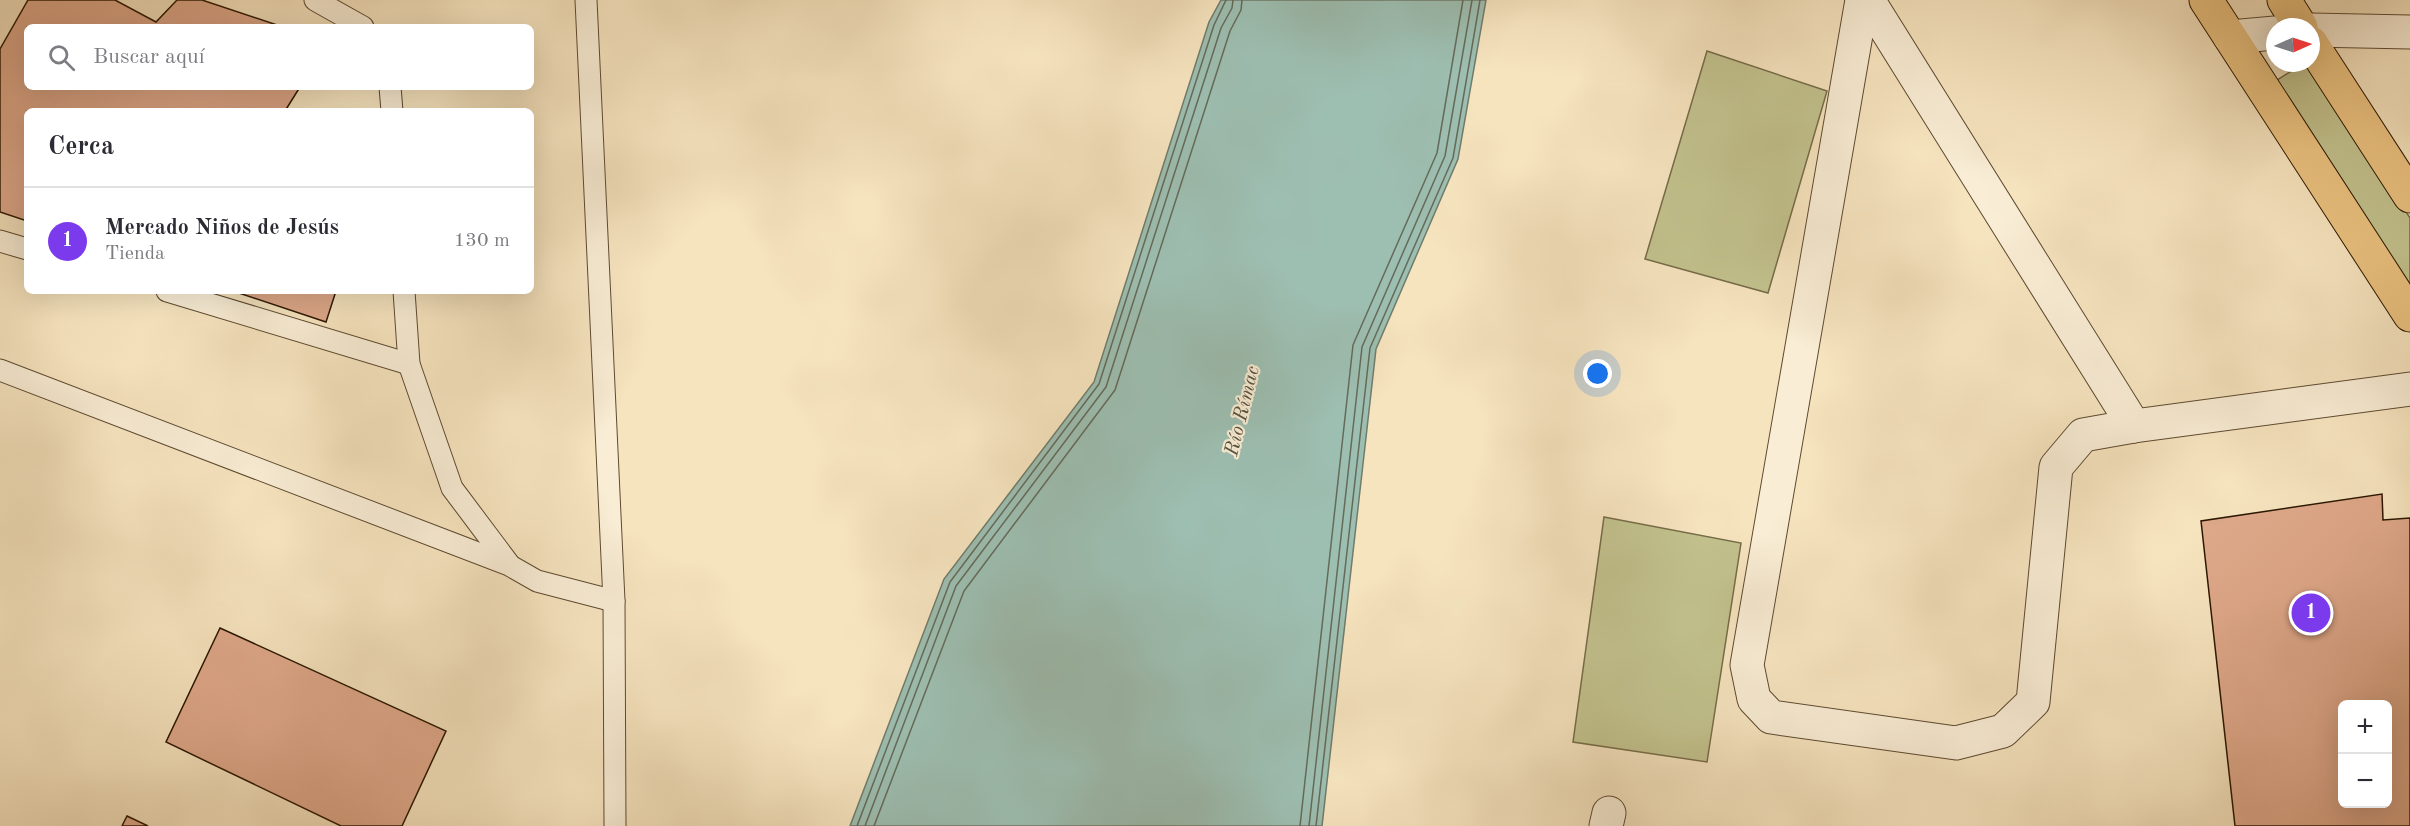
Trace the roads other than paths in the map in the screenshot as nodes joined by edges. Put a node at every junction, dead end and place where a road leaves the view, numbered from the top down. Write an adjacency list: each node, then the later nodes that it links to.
1 (315, 0): 8 (lane)
2 (586, 0): 27 (lane)
3 (1862, 0): 25 (street)
4 (1868, 0): 25 (street)
5 (2206, 0): 12 (main road)
6 (2284, 0): 7 (main road)
7 (2295, 18)
8 (358, 24)
9 (2320, 30): 10 (street)
10 (2410, 32)
11 (2266, 34): 12 (street)
12 (2230, 37): 21 (main road)
13 (2320, 57): 16 (main road)
14 (390, 90): 15 (lane)
15 (392, 108)
16 (2410, 196)
17 (0, 241): 18 (lane)
18 (24, 248)
19 (177, 294): 22 (lane)
20 (404, 294): 22 (lane)
21 (2410, 315)
22 (409, 364): 26 (lane)
23 (0, 370): 26 (lane)
24 (2410, 389): 25 (street)
25 (2134, 426)
26 (510, 565): 27 (lane)
27 (614, 601): 28 (lane)
28 (615, 826)

